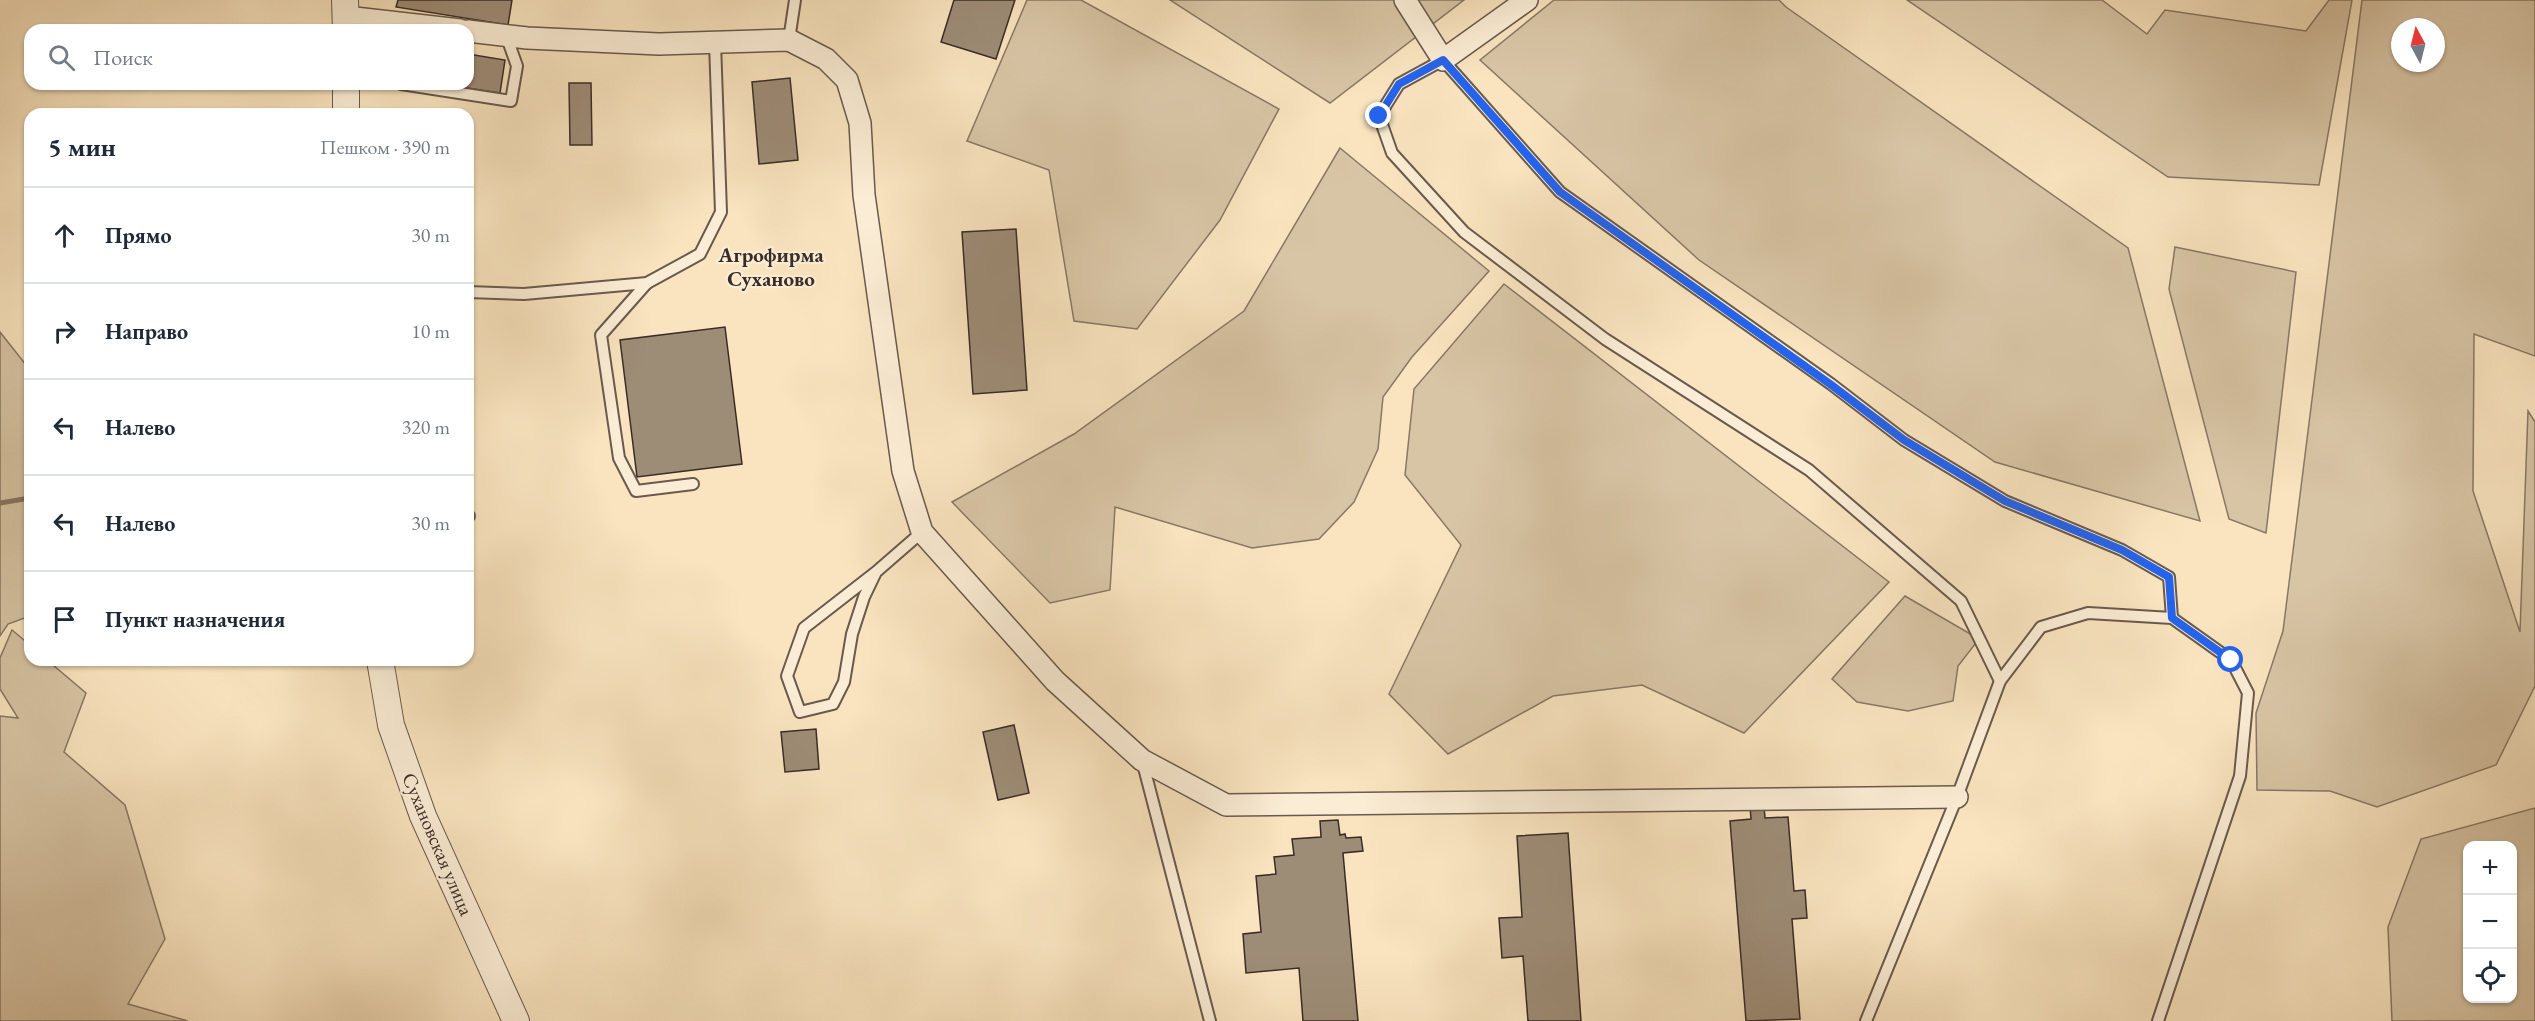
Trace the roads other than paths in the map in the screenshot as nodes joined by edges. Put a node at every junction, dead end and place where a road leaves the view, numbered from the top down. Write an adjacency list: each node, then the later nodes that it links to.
1 (795, 0): 8 (lane)
2 (1406, 0): 10 (street)
3 (1527, 0): 10 (street)
4 (346, 16): 5 (street)
5 (411, 24)
6 (474, 32): 7 (street)
7 (506, 35): 9 (street); 12 (lane)
8 (789, 40): 9 (street); 17 (street)
9 (715, 43): 14 (lane)
10 (1443, 60): 19 (lane); 21 (lane)
11 (347, 90): 13 (street)
12 (440, 90)
13 (346, 108)
14 (647, 283): 15 (lane); 16 (lane)
15 (474, 292)
16 (693, 483)
17 (922, 532): 18 (lane); 22 (street)
18 (876, 572): 18 (lane)
19 (2172, 618): 21 (lane); 27 (lane)
20 (381, 666): 24 (street, Сухановская улица)
21 (2000, 681): 23 (lane)
22 (1142, 760): 23 (street); 25 (lane)
23 (1958, 797): 26 (lane)
24 (516, 1021)
25 (1210, 1021)
26 (1866, 1021)
27 (2158, 1021)

